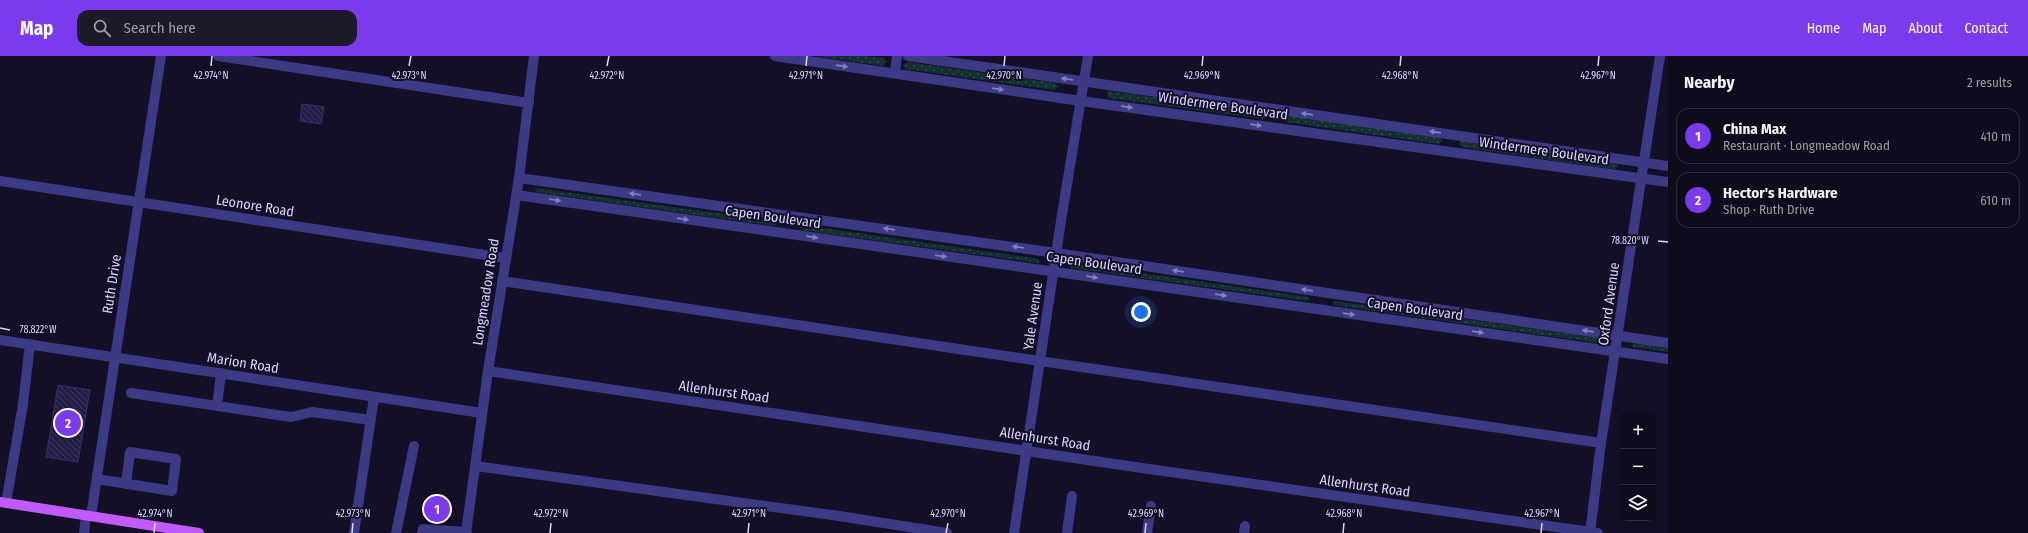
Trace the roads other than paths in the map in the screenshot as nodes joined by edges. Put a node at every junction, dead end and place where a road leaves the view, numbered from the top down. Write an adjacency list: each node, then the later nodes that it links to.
1 (161, 56): 24 (street, Ruth Drive)
2 (218, 56): 12 (street)
3 (534, 56): 12 (street, Longmeadow Road)
4 (775, 56): 9 (street, Windermere Boulevard, one-way to 9)
5 (897, 56): 9 (street)
6 (908, 56): 10 (street, Windermere Boulevard, one-way to 6)
7 (1088, 56): 10 (street, Yale Avenue)
8 (1660, 56): 17 (street, Oxford Avenue)
9 (895, 73): 11 (street, Windermere Boulevard, one-way to 11)
10 (1084, 82): 11 (street, Yale Avenue); 13 (street, Windermere Boulevard)
11 (1080, 101): 14 (street, Windermere Boulevard, one-way to 14); 27 (street, Yale Avenue)
12 (529, 104): 19 (street, Longmeadow Road)
13 (1276, 109): 14 (street); 15 (street, Windermere Boulevard, one-way to 13)
14 (1274, 127): 16 (street, Windermere Boulevard)
15 (1452, 134): 16 (street); 17 (street, Windermere Boulevard)
16 (1449, 152): 20 (street, Windermere Boulevard)
17 (1644, 162): 18 (street, Windermere Boulevard); 20 (street, Oxford Avenue)
18 (1668, 166)
19 (519, 178): 23 (street, Longmeadow Road); 25 (street, Capen Boulevard, one-way to 19)
20 (1642, 178): 22 (street, Windermere Boulevard); 33 (street, Oxford Avenue)
21 (0, 181): 24 (street, Leonore Road)
22 (1668, 182)
23 (516, 195): 26 (street, Capen Boulevard, one-way to 26); 28 (street, Longmeadow Road)
24 (139, 202): 28 (street, Leonore Road); 38 (street, Ruth Drive)
25 (789, 215): 26 (street); 27 (street, Capen Boulevard, one-way to 25)
26 (787, 234): 29 (street, Capen Boulevard, one-way to 29)
27 (1056, 252): 29 (street, Yale Avenue); 31 (street, Capen Boulevard, one-way to 27)
28 (505, 258): 30 (street, Longmeadow Road)
29 (1053, 272): 32 (street, Capen Boulevard, one-way to 32); 40 (street, Yale Avenue)
30 (502, 281): 40 (street); 41 (street, Longmeadow Road)
31 (1322, 292): 32 (street); 33 (street, Capen Boulevard, one-way to 31)
32 (1319, 309): 37 (street, Capen Boulevard, one-way to 37)
33 (1618, 336): 35 (street, Capen Boulevard); 37 (street, Oxford Avenue)
34 (0, 340): 36 (street, Marion Road)
35 (1668, 343)
36 (30, 344): 38 (street, Marion Road); 55 (street)
37 (1616, 352): 39 (street, Capen Boulevard); 48 (street, Oxford Avenue)
38 (115, 357): 42 (street, Marion Road); 52 (street, Ruth Drive)
39 (1668, 359)
40 (1040, 360): 48 (street); 50 (street, Yale Avenue)
41 (488, 371): 46 (street, Longmeadow Road); 50 (street, Allenhurst Road)
42 (221, 373): 44 (street, Marion Road); 45 (street)
43 (131, 393): 45 (street)
44 (374, 397): 46 (street, Marion Road); 47 (street)
45 (217, 406): 47 (street)
46 (482, 413): 51 (street, Longmeadow Road)
47 (371, 420): 61 (street)
48 (1601, 443): 68 (street, Oxford Avenue)
49 (414, 446): 62 (street)
50 (1027, 451): 65 (street, Yale Avenue); 68 (street, Allenhurst Road)
51 (475, 466): 58 (street, Longmeadow Road); 64 (street)
52 (97, 479): 53 (street); 57 (street, Ruth Drive)
53 (126, 484): 53 (street)
54 (1072, 496): 66 (street)
55 (3, 503): 57 (main road)
56 (1151, 506): 67 (street)
57 (88, 516): 59 (street, Ruth Drive); 60 (main road)
58 (467, 532): 63 (street)
59 (84, 533)
60 (199, 533)
61 (354, 533)
62 (396, 533)
63 (422, 533)
64 (947, 533)
65 (1014, 533)
66 (1067, 533)
67 (1147, 533)
68 (1592, 533)

